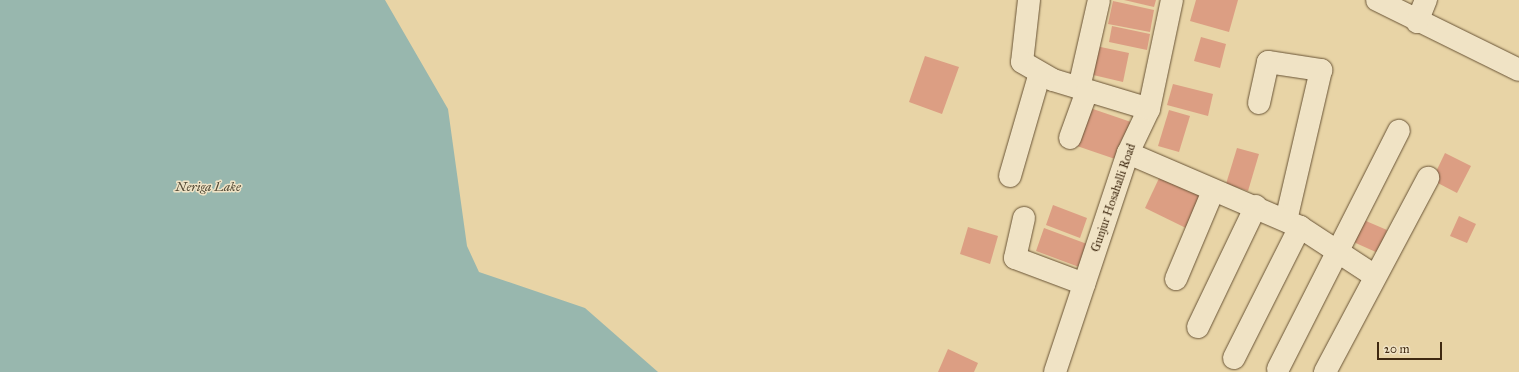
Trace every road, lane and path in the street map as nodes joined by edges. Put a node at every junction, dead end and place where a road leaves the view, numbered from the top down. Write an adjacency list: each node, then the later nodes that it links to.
1 (1029, 0): 8 (street)
2 (1099, 0): 9 (street)
3 (1172, 0): 11 (street, Gunjur Hosahalli Road)
4 (1377, 0): 6 (street)
5 (1426, 0): 6 (street)
6 (1417, 22): 7 (street)
7 (1519, 70)
8 (1040, 73): 9 (street); 15 (street)
9 (1083, 89): 11 (street); 13 (street)
10 (1259, 103): 20 (street)
11 (1149, 110): 14 (street, Gunjur Hosahalli Road)
12 (1399, 131): 21 (street)
13 (1070, 138)
14 (1128, 153): 17 (street); 24 (street, Gunjur Hosahalli Road)
15 (1010, 176)
16 (1428, 178): 22 (street)
17 (1213, 191): 18 (street); 23 (street)
18 (1256, 206): 20 (street); 25 (street)
19 (1024, 218): 24 (street)
20 (1293, 224): 21 (street); 26 (street)
21 (1337, 252): 22 (street); 27 (street)
22 (1375, 276): 29 (street)
23 (1176, 279)
24 (1084, 284): 28 (street, Gunjur Hosahalli Road)
25 (1198, 327)
26 (1234, 358)
27 (1278, 369)
28 (1055, 372)
29 (1325, 372)

